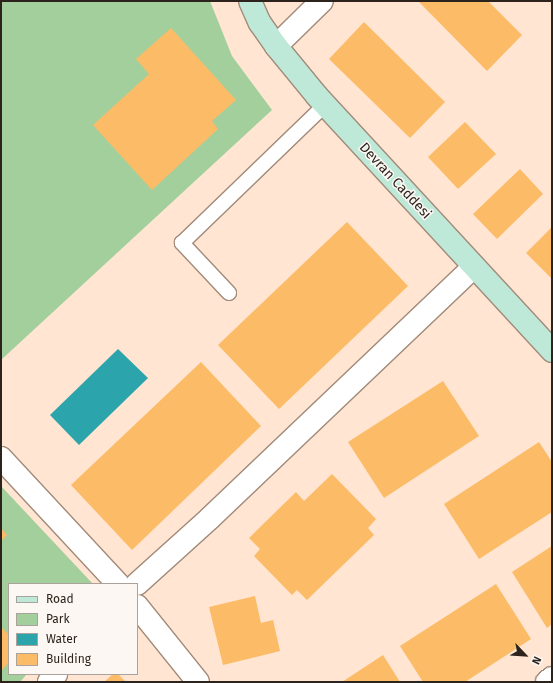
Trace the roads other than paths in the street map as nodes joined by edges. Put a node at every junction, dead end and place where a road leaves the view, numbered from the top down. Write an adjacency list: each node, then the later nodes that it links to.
1 (250, 1): 3 (main road, Devran Caddesi)
2 (322, 1): 3 (street)
3 (276, 46): 4 (main road, Devran Caddesi)
4 (325, 105): 5 (main road, Devran Caddesi); 6 (lane)
5 (474, 267): 7 (main road, Devran Caddesi); 10 (street)
6 (229, 293)
7 (552, 351)
8 (1, 458): 9 (street)
9 (117, 583)
10 (138, 583)
11 (138, 607): 13 (street)
12 (552, 678): 14 (street)
13 (198, 682)
14 (547, 682)

